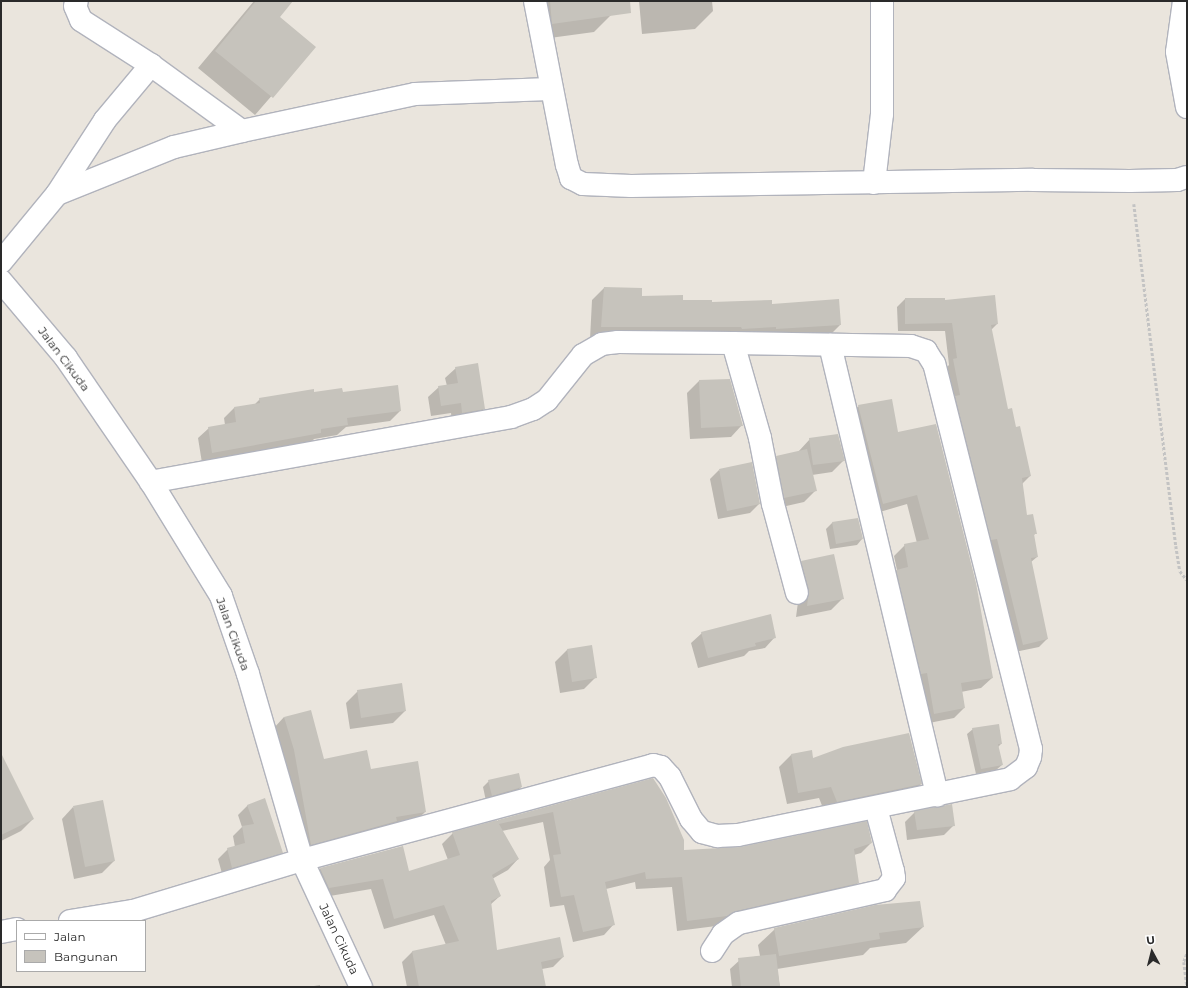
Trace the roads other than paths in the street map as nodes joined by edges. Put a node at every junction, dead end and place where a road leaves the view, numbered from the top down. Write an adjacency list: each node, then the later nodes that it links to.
1 (77, 1): 5 (street)
2 (535, 1): 6 (street)
3 (882, 1): 10 (street)
4 (1184, 1): 7 (street)
5 (151, 65): 8 (street); 11 (street)
6 (550, 88): 8 (street); 10 (street)
7 (1187, 107)
8 (242, 131): 11 (street)
9 (1187, 177): 10 (street)
10 (874, 183)
11 (58, 194): 12 (street)
12 (1, 262)
13 (1, 281): 16 (street, Jalan Cikuda)
14 (733, 343): 15 (street); 16 (street); 17 (street)
15 (830, 345): 18 (street); 18 (street)
16 (151, 482): 20 (street, Jalan Cikuda)
17 (797, 593)
18 (937, 794): 19 (street)
19 (876, 808): 20 (street); 24 (street)
20 (302, 860): 21 (street); 25 (street, Jalan Cikuda)
21 (76, 920)
22 (16, 929): 23 (street)
23 (1, 932)
24 (712, 951)
25 (361, 987)

